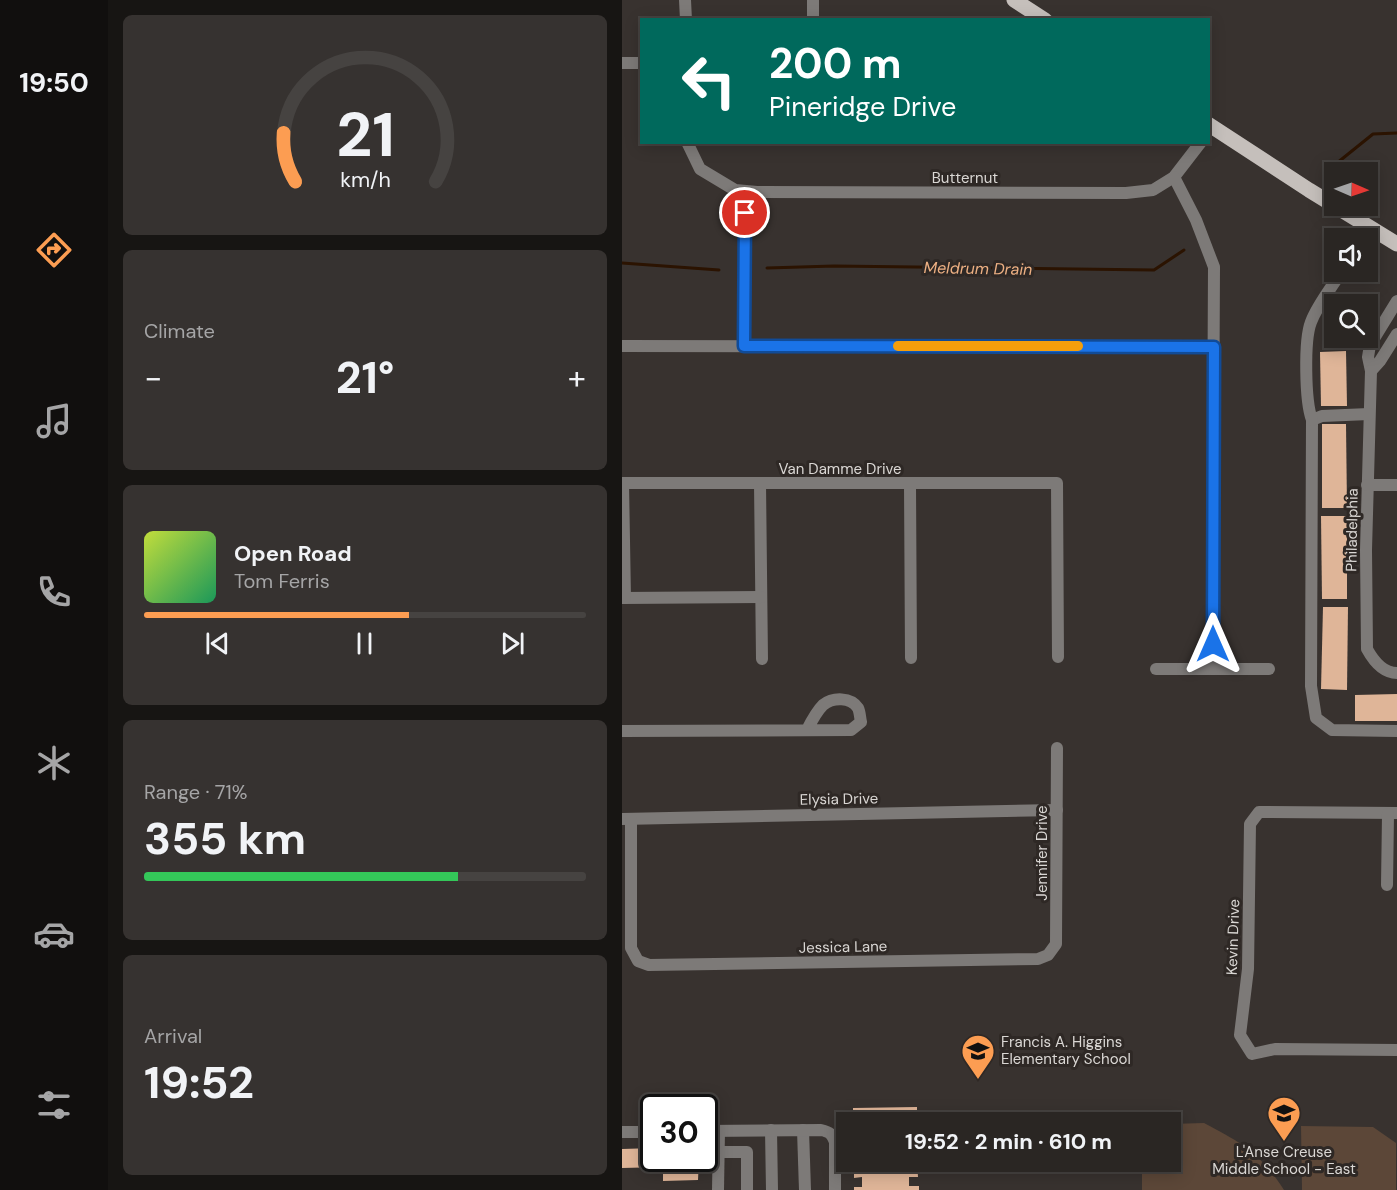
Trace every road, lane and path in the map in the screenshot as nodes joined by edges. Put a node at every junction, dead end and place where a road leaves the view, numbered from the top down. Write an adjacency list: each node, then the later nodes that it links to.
1 (685, 0): 4 (street)
2 (813, 0): 5 (street)
3 (1014, 0): 6 (main road)
4 (686, 18)
5 (813, 18)
6 (1042, 18)
7 (622, 63): 8 (street)
8 (640, 63)
9 (1210, 127): 14 (main road)
10 (688, 144): 13 (street, Butternut)
11 (1199, 144): 12 (street, Butternut)
12 (1174, 177): 13 (street, Butternut); 20 (street)
13 (745, 191): 19 (street)
14 (1396, 244)
15 (1335, 282): 23 (street)
16 (1395, 305): 21 (street, Philadelphia)
17 (1396, 334): 21 (street)
18 (622, 346): 19 (street)
19 (744, 346): 20 (street)
20 (1214, 347): 35 (street)
21 (1370, 371): 22 (street, Philadelphia)
22 (1369, 414): 23 (street); 27 (street, Philadelphia)
23 (1312, 420): 40 (street)
24 (623, 483): 25 (street, Van Damme Drive); 30 (street)
25 (760, 483): 26 (street, Van Damme Drive); 29 (street)
26 (910, 484): 31 (street, Van Damme Drive); 32 (street)
27 (1367, 485): 28 (street); 37 (street, Philadelphia)
28 (1396, 485)
29 (761, 597): 30 (street); 33 (street)
30 (624, 598)
31 (1058, 657)
32 (910, 658)
33 (762, 659)
34 (1156, 669): 35 (street)
35 (1212, 669): 36 (street)
36 (1270, 669)
37 (1396, 673)
38 (806, 730): 39 (street)
39 (622, 731)
40 (1396, 731)
41 (1057, 748): 42 (street, Jennifer Drive)
42 (1057, 810): 44 (street, Elysia Drive); 46 (street, Jennifer Drive)
43 (1392, 813): 45 (street); 47 (street, Kevin Drive)
44 (626, 819): 46 (street, Jessica Lane)
45 (1387, 885)
46 (1048, 955)
47 (1396, 1050)
48 (771, 1130): 49 (street); 50 (street); 56 (street)
49 (803, 1130): 57 (street); 58 (street)
50 (719, 1131): 53 (street)
51 (622, 1132): 52 (street)
52 (640, 1132)
53 (719, 1152): 54 (street); 55 (street)
54 (718, 1190)
55 (747, 1190)
56 (772, 1190)
57 (805, 1190)
58 (835, 1190)

